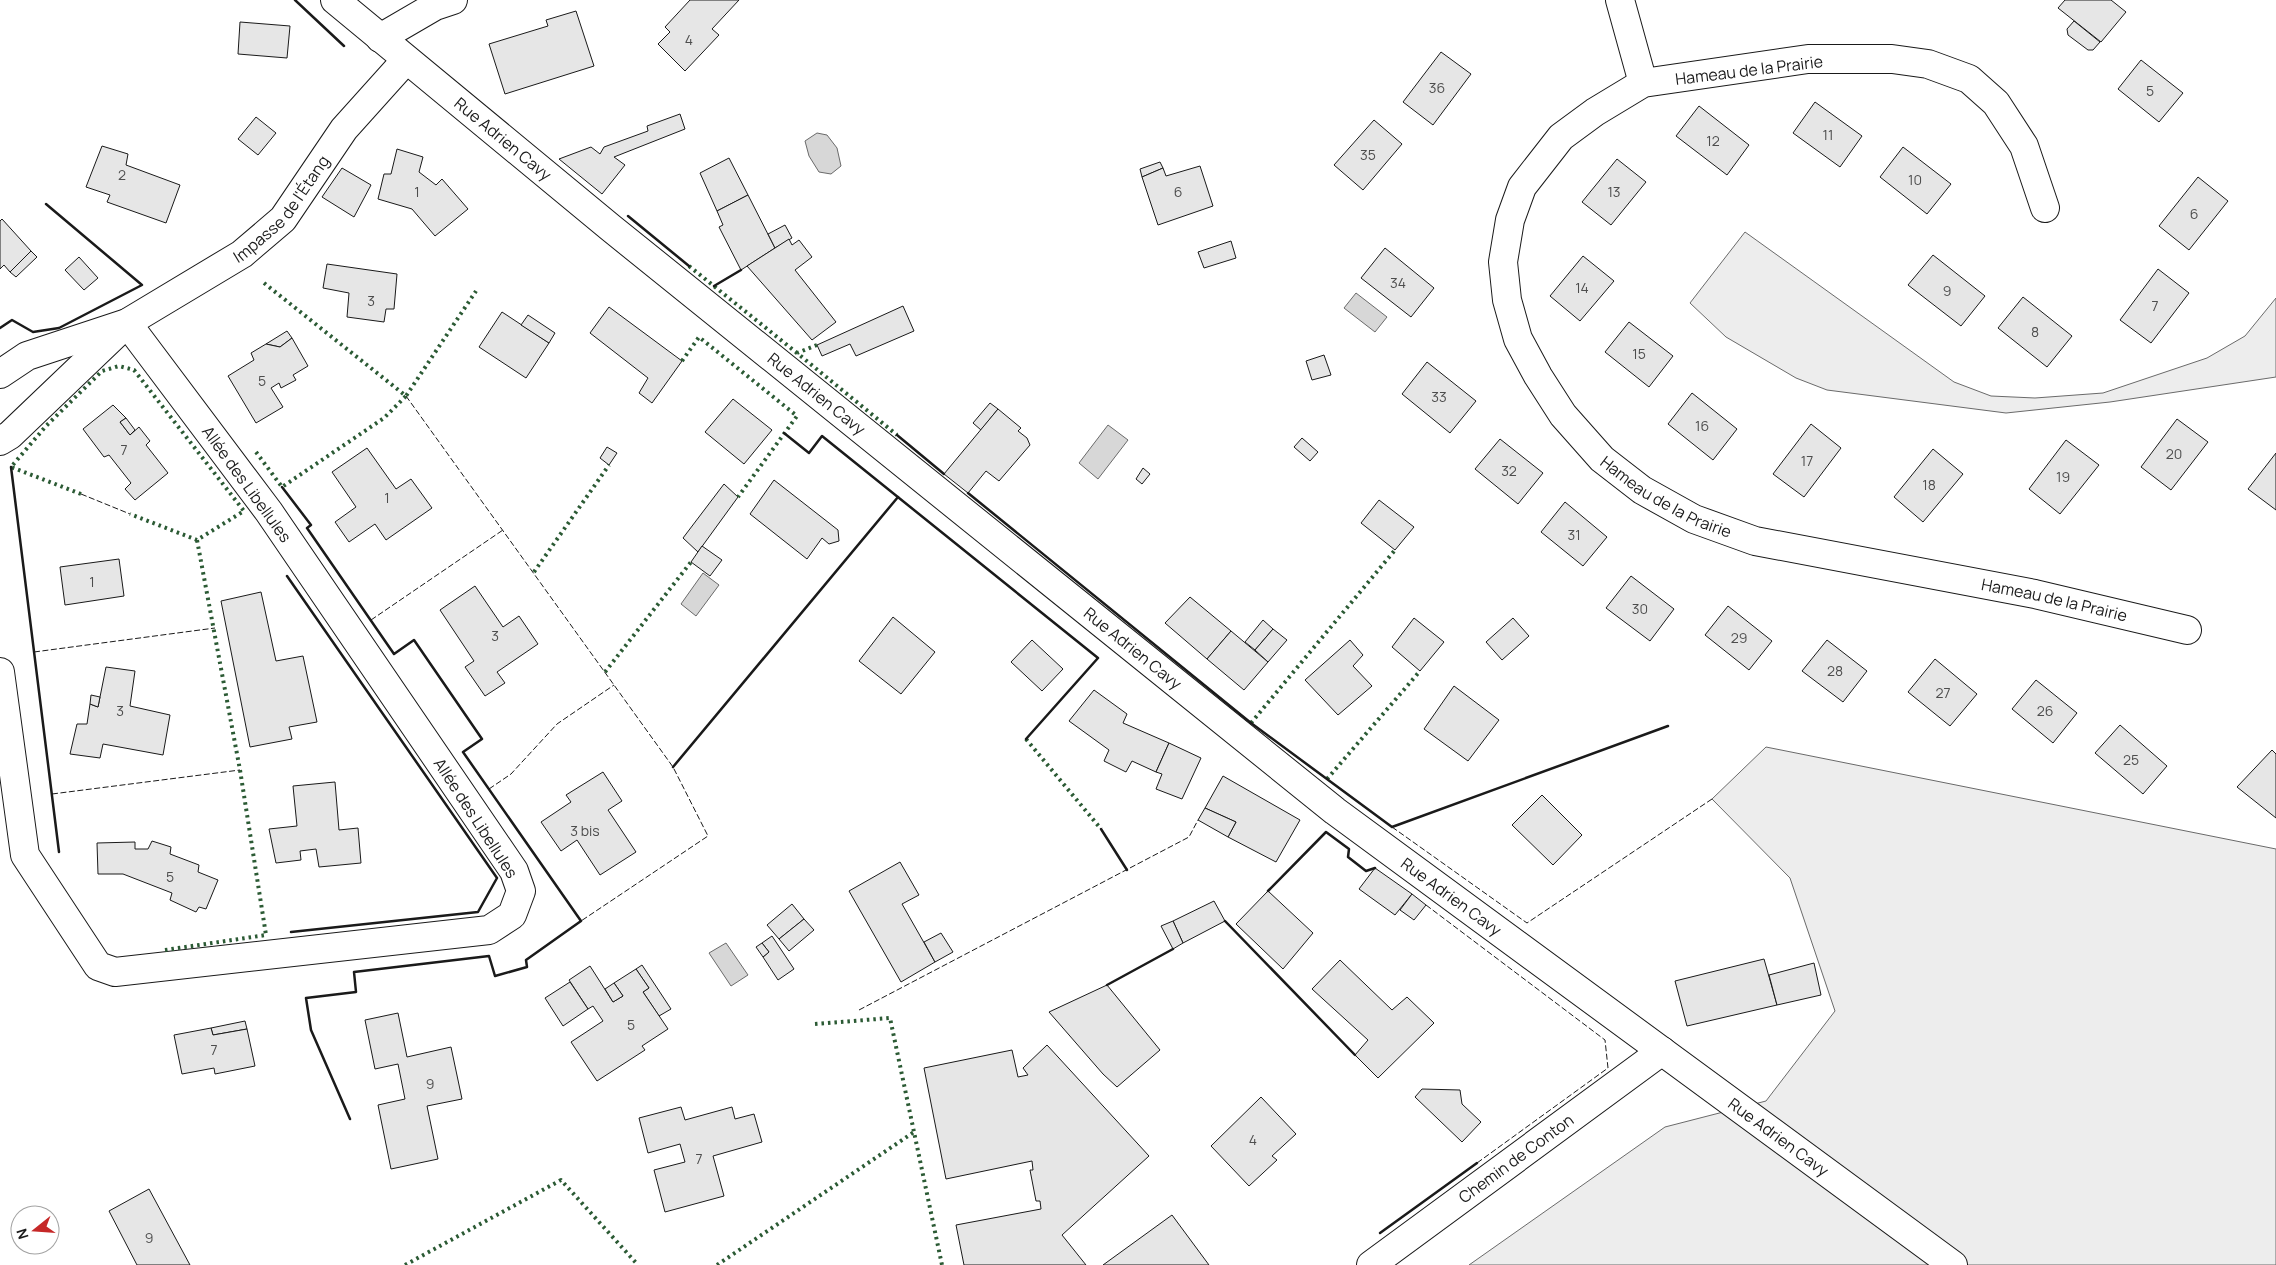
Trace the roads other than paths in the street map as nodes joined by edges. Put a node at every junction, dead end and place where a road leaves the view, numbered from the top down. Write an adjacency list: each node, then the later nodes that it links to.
1 (336, 0): 4 (street, Rue Adrien Cavy)
2 (454, 0): 4 (street)
3 (1620, 0): 6 (street)
4 (380, 38): 5 (street, Rue Adrien Cavy)
5 (406, 60): 8 (street, Impasse de l'Étang); 13 (street, Rue Adrien Cavy)
6 (1643, 83): 7 (street, Hameau de la Prairie); 11 (street, Hameau de la Prairie)
7 (2045, 208)
8 (127, 323): 9 (street, Impasse de l'Étang); 10 (street, Impasse de l'Étang); 12 (street, Allée des Libellules)
9 (0, 374)
10 (0, 441)
11 (2187, 630)
12 (0, 672)
13 (1662, 1051): 14 (street, Chemin de Conton); 15 (street, Rue Adrien Cavy)
14 (1371, 1265)
15 (1953, 1265)

